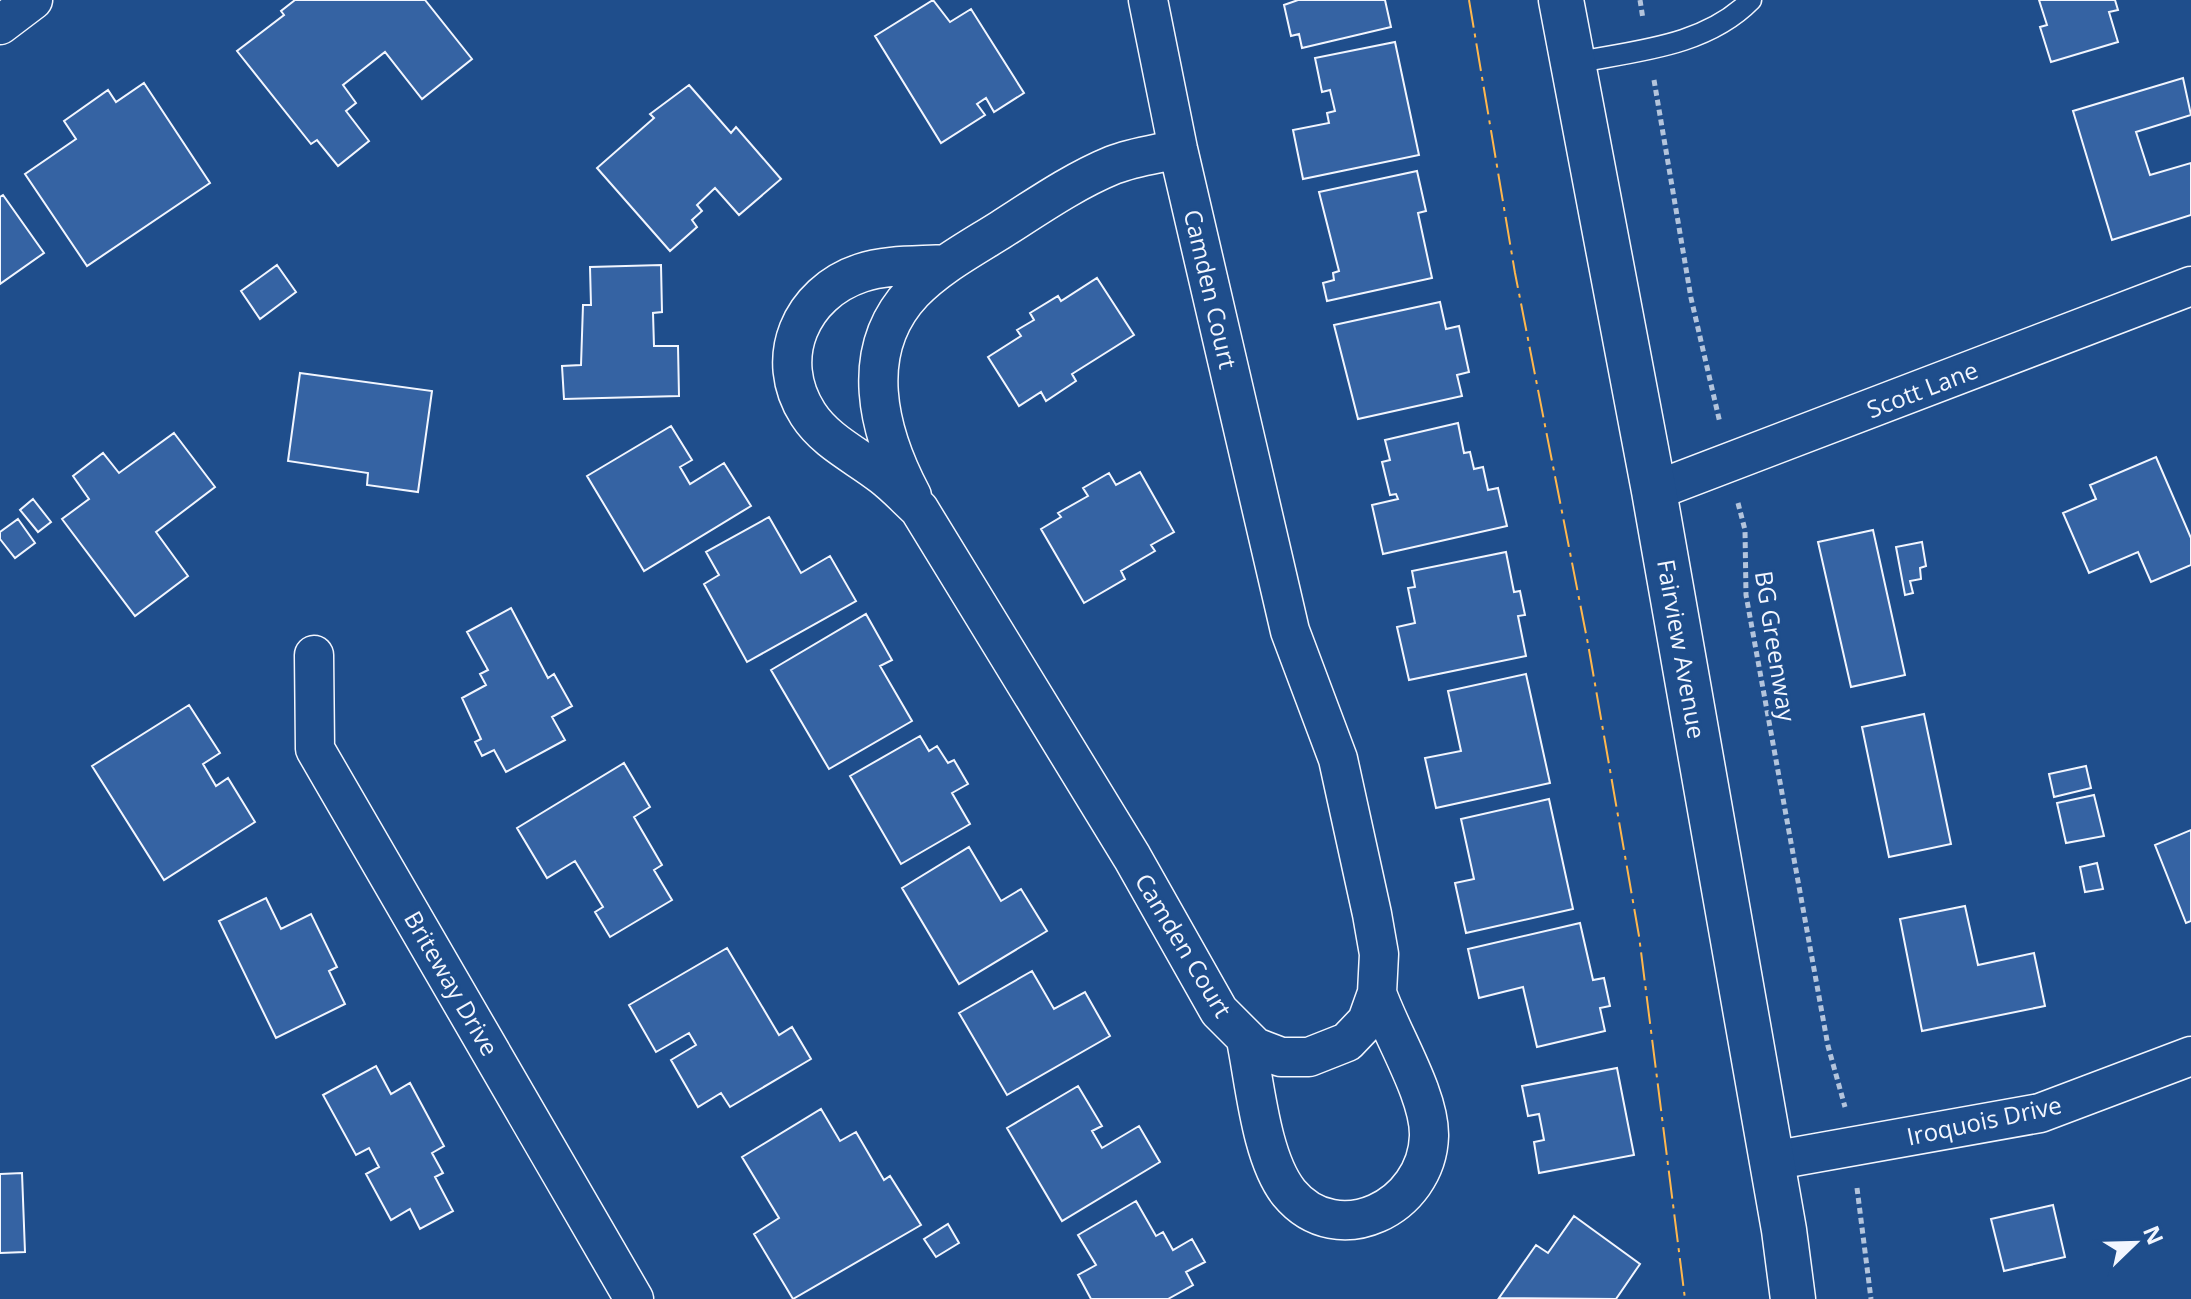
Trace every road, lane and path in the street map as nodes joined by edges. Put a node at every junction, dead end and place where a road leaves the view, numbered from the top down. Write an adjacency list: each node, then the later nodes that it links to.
1 (33, 0): 6 (street)
2 (1148, 0): 9 (street, Camden Court)
3 (1561, 0): 8 (main road, Fairview Avenue)
4 (1640, 0): 7 (path, BG Greenway)
5 (1751, 0): 7 (lane)
6 (0, 25)
7 (1648, 48): 8 (lane); 12 (path, BG Greenway)
8 (1573, 63): 13 (main road, Fairview Avenue)
9 (1178, 149): 10 (street); 16 (street, Camden Court)
10 (946, 264): 14 (street); 14 (street, Camden Court)
11 (2191, 286): 12 (street, Scott Lane)
12 (1729, 462): 13 (street, Scott Lane); 19 (path, BG Greenway)
13 (1654, 491): 20 (main road, Fairview Avenue)
14 (919, 509): 17 (street, Camden Court)
15 (314, 655): 21 (street, Briteway Drive)
16 (1377, 993): 17 (street, Camden Court); 17 (street)
17 (1246, 1040)
18 (2191, 1056): 19 (street, Iroquois Drive)
19 (1851, 1147): 20 (street, Iroquois Drive); 23 (path, BG Greenway)
20 (1771, 1161): 22 (main road, Fairview Avenue)
21 (634, 1299)
22 (1793, 1299)
23 (1871, 1299)

